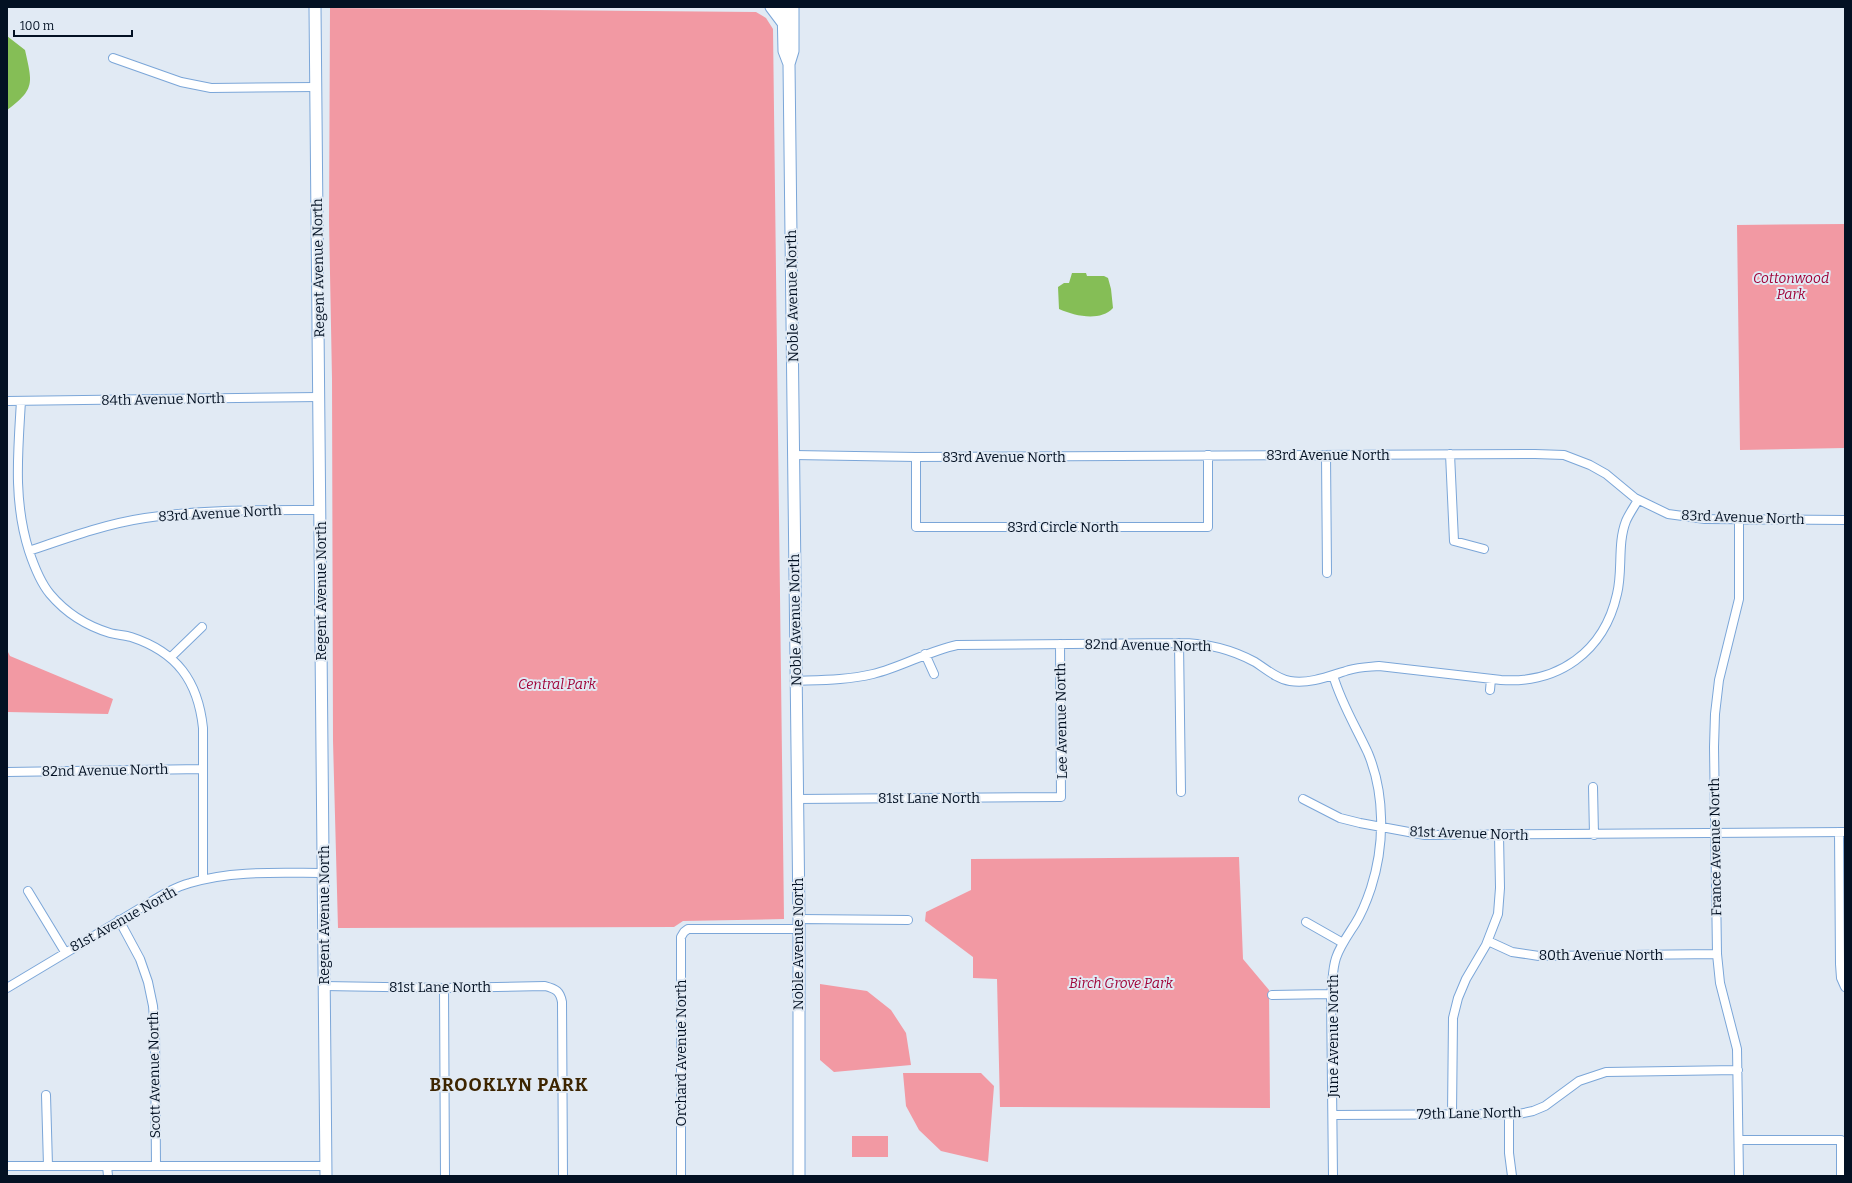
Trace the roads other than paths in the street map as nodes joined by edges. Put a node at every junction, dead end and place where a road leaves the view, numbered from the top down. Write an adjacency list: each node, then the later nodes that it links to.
1 (315, 7): 8 (street, Regent Avenue North)
2 (772, 7): 5 (street)
3 (783, 7): 5 (street, Noble Avenue North)
4 (793, 7): 7 (street, Noble Avenue North)
5 (783, 23): 7 (street, Noble Avenue North)
6 (113, 58): 8 (street)
7 (789, 64): 13 (street, Noble Avenue North)
8 (316, 87): 9 (street, Regent Avenue North)
9 (319, 397): 11 (street, 84th Avenue North); 18 (street, Regent Avenue North)
10 (7, 401): 11 (street, 84th Avenue North)
11 (21, 401): 22 (street)
12 (1450, 454): 15 (street, 83rd Avenue North); 17 (street, 83rd Avenue North); 21 (street)
13 (794, 455): 16 (street, 83rd Avenue North); 32 (street, Noble Avenue North)
14 (1208, 455): 15 (street, 83rd Avenue North); 16 (street, 83rd Avenue North); 16 (street, 83rd Circle North)
15 (1326, 455): 23 (street)
16 (916, 457)
17 (1638, 500): 19 (street, 83rd Avenue North); 31 (street, 82nd Avenue North)
18 (321, 510): 22 (street, 83rd Avenue North); 46 (street, Regent Avenue North)
19 (1739, 519): 20 (street, 83rd Avenue North); 44 (street, France Avenue North)
20 (1845, 520)
21 (1484, 548)
22 (29, 550): 28 (street)
23 (1327, 573)
24 (202, 627): 28 (street)
25 (1179, 643): 26 (street, 82nd Avenue North); 30 (street, 82nd Avenue North); 37 (street)
26 (1060, 644): 27 (street, 82nd Avenue North); 38 (street, Lee Avenue North)
27 (925, 654): 29 (street); 32 (street, 82nd Avenue North)
28 (171, 657): 34 (street)
29 (934, 674)
30 (1333, 676): 31 (street, 82nd Avenue North); 41 (street, June Avenue North)
31 (1491, 679): 33 (street)
32 (796, 681): 39 (street, Noble Avenue North)
33 (1490, 690)
34 (203, 769): 35 (street, 82nd Avenue North); 47 (street)
35 (7, 772)
36 (1593, 787): 43 (street)
37 (1181, 792)
38 (1061, 797): 39 (street, 81st Lane North)
39 (797, 799): 52 (street, Noble Avenue North)
40 (1303, 799): 41 (street, 81st Avenue North)
41 (1381, 827): 45 (street, 81st Avenue North); 54 (street, June Avenue North)
42 (1842, 832): 44 (street, 81st Avenue North); 58 (street)
43 (1594, 834): 44 (street, 81st Avenue North); 45 (street, 81st Avenue North)
44 (1714, 834): 56 (street, France Avenue North)
45 (1499, 835): 53 (street)
46 (324, 873): 47 (street, 81st Avenue North); 57 (street, Regent Avenue North)
47 (203, 879): 49 (street, 81st Avenue North)
48 (28, 891): 55 (street, 81st Avenue North)
49 (119, 920): 55 (street, 81st Avenue North); 72 (street, Scott Avenue North)
50 (908, 920): 52 (street)
51 (1306, 922): 54 (street)
52 (799, 924): 77 (street, Orchard Avenue North); 78 (street, Noble Avenue North)
53 (1488, 942): 56 (street, 80th Avenue North); 65 (street)
54 (1343, 944): 61 (street, June Avenue North)
55 (65, 952): 59 (street, 81st Avenue North)
56 (1717, 954): 63 (street, France Avenue North)
57 (324, 986): 60 (street, 81st Lane North); 73 (street, Regent Avenue North)
58 (1845, 987)
59 (7, 988)
60 (444, 988): 75 (street); 76 (street, 81st Lane North)
61 (1331, 994): 62 (street); 67 (street, June Avenue North)
62 (1272, 995)
63 (1738, 1070): 66 (street, 79th Lane North); 68 (street, France Avenue North)
64 (46, 1095): 70 (street)
65 (1452, 1114): 66 (street, 79th Lane North); 67 (street, 79th Lane North)
66 (1509, 1114): 80 (street)
67 (1333, 1115): 79 (street, June Avenue North)
68 (1739, 1140): 81 (street, France Avenue North); 82 (street)
69 (7, 1166): 70 (street)
70 (48, 1166): 71 (street)
71 (108, 1166): 72 (street); 74 (street)
72 (156, 1166): 73 (street)
73 (326, 1171)
74 (108, 1176)
75 (445, 1176)
76 (563, 1176)
77 (681, 1176)
78 (799, 1176)
79 (1333, 1176)
80 (1512, 1176)
81 (1739, 1176)
82 (1841, 1176)

